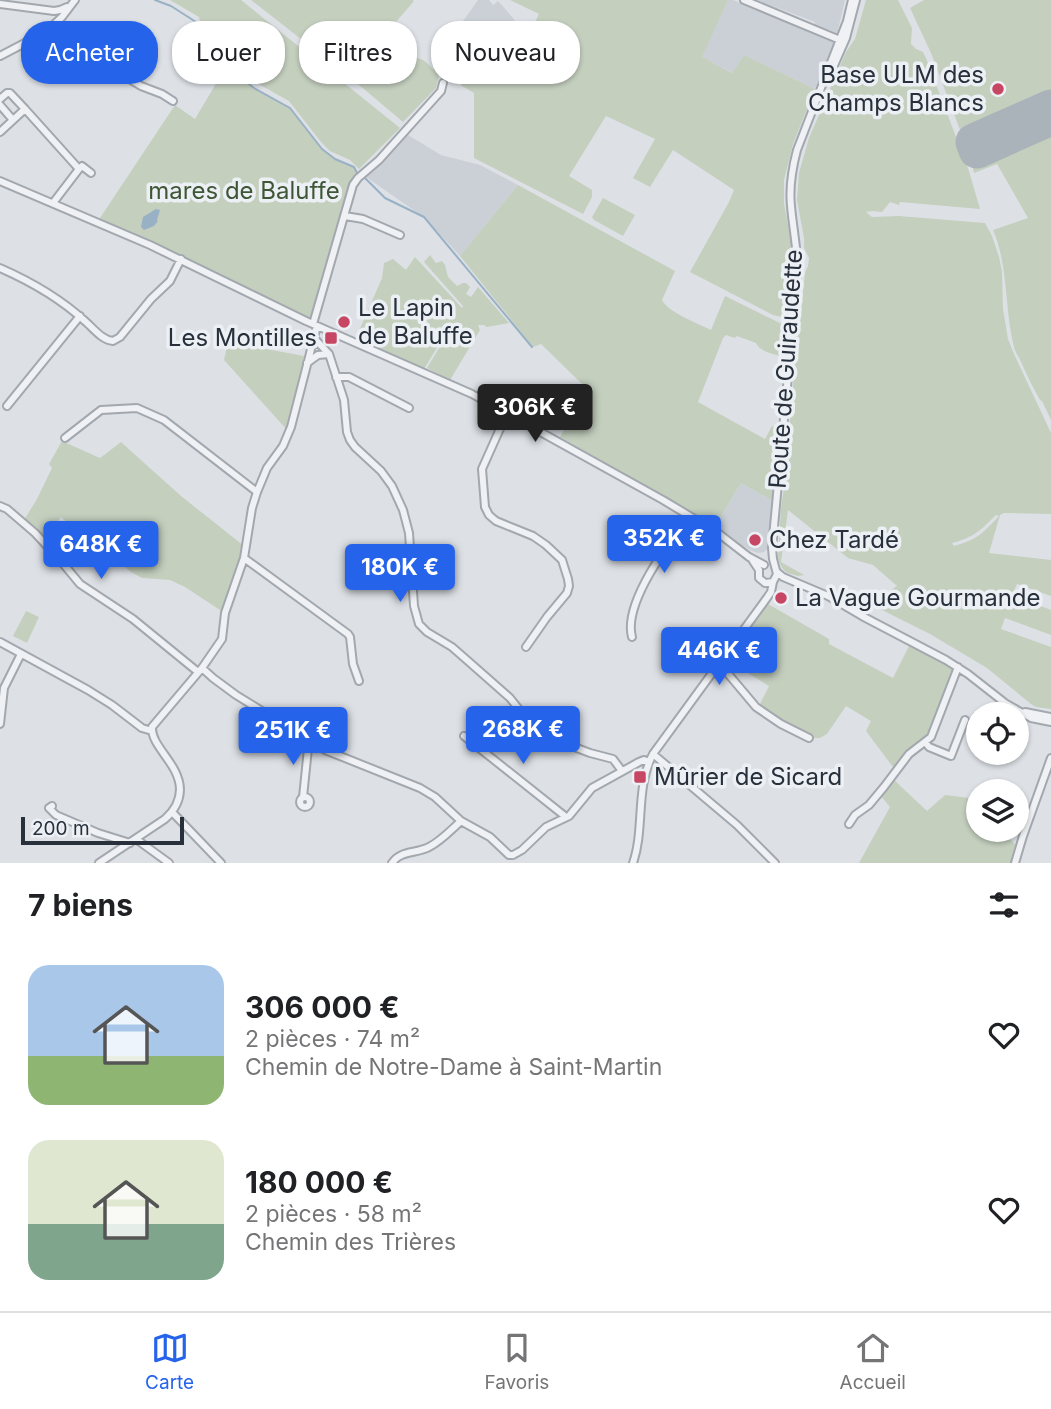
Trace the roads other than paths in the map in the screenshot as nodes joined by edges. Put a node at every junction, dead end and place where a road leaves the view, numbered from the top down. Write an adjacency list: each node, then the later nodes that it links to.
1 (74, 0): 5 (street); 7 (street)
2 (744, 0): 8 (street)
3 (854, 0): 8 (street, Route de Guiraudette); 14 (street, Route de Guiraudette)
4 (0, 5): 5 (street)
5 (54, 11): 6 (street)
6 (54, 21)
7 (58, 21)
8 (839, 40): 14 (street, Route de Guiraudette); 18 (street, Route de Guiraudette)
9 (21, 45): 10 (street)
10 (0, 56)
11 (138, 84): 15 (street)
12 (443, 84): 25 (street)
13 (0, 99): 17 (street)
14 (819, 100): 18 (street, Route de Guiraudette)
15 (173, 101)
16 (0, 105): 19 (street)
17 (25, 109): 19 (street); 21 (street)
18 (814, 109): 42 (street, Route de Guiraudette)
19 (13, 120): 20 (street)
20 (0, 132)
21 (79, 169): 22 (street); 24 (street)
22 (90, 173)
23 (0, 181): 24 (street)
24 (53, 203): 27 (street)
25 (345, 216): 26 (street); 30 (street)
26 (400, 235)
27 (181, 259): 29 (street); 30 (street)
28 (0, 268): 29 (street)
29 (80, 316): 35 (street)
30 (315, 325): 31 (street); 37 (street)
31 (314, 338): 32 (street); 33 (street)
32 (329, 354): 33 (street); 34 (street)
33 (307, 363): 39 (street)
34 (336, 377): 36 (street); 67 (street)
35 (7, 406)
36 (409, 408)
37 (507, 413): 41 (street); 50 (street)
38 (65, 438): 39 (street)
39 (257, 492): 43 (street)
40 (0, 506): 54 (street)
41 (691, 517): 44 (street); 48 (street)
42 (772, 548): 44 (street, Route de Guiraudette); 45 (street, Route de Guiraudette)
43 (244, 558): 54 (street); 55 (street)
44 (763, 567): 45 (street); 47 (street)
45 (776, 570): 46 (street); 47 (street)
46 (792, 580): 47 (street); 53 (street)
47 (771, 582): 52 (street)
48 (632, 637)
49 (0, 642): 51 (street)
50 (526, 647)
51 (21, 654): 58 (street); 59 (street)
52 (719, 663): 61 (street); 64 (street)
53 (958, 667): 57 (street); 63 (street)
54 (200, 670): 59 (street); 62 (street)
55 (359, 681)
56 (965, 720): 63 (street)
57 (1051, 720)
58 (0, 724)
59 (152, 731): 70 (street)
60 (464, 736): 71 (street)
61 (809, 738)
62 (309, 739): 68 (street); 72 (street)
63 (925, 742): 73 (street)
64 (653, 754): 66 (street); 81 (street)
65 (1051, 758): 82 (street)
66 (649, 762): 67 (street); 80 (street)
67 (622, 771): 71 (street)
68 (303, 797)
69 (52, 806): 74 (street)
70 (172, 812): 74 (street); 78 (street)
71 (565, 817): 75 (street)
72 (461, 821): 75 (street); 79 (street)
73 (849, 824)
74 (133, 841): 76 (street); 77 (street)
75 (514, 859)
76 (99, 863)
77 (169, 863)
78 (220, 863)
79 (392, 863)
80 (633, 863)
81 (775, 863)
82 (1015, 863)

